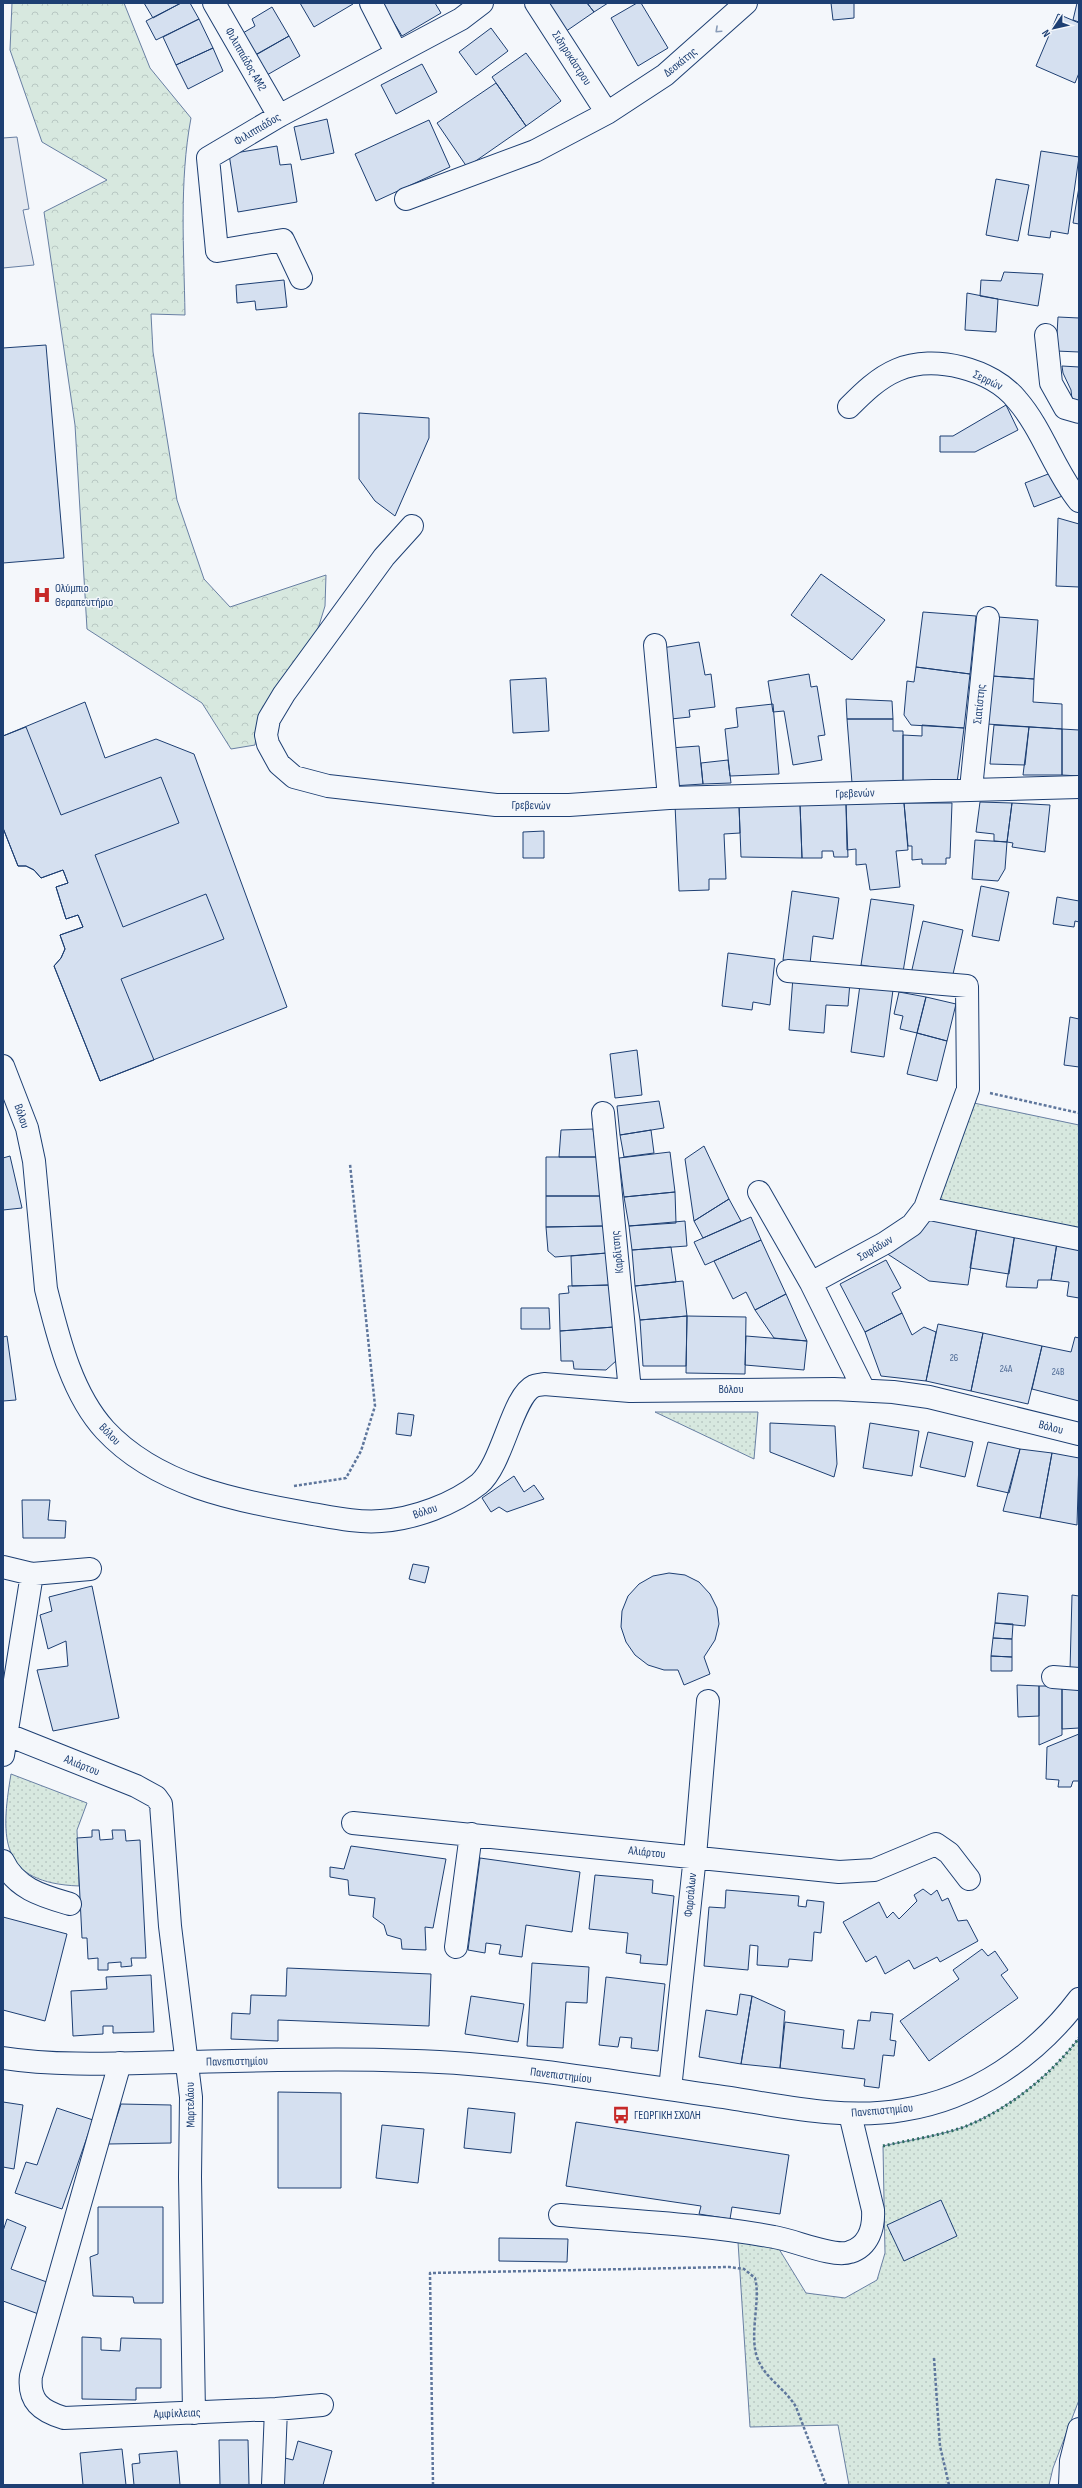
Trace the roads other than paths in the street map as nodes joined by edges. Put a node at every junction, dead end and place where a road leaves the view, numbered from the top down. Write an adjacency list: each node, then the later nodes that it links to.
1 (214, 3): 8 (street, Φιλιππιάδος ΑΜ2)
2 (371, 3): 6 (street)
3 (482, 3): 6 (street, Φιλιππιάδος)
4 (536, 3): 7 (street, Σιδηροκάστρου)
5 (746, 3): 7 (street, Δεσκάτης, one-way to 7)
6 (396, 52): 8 (street, Φιλιππιάδος)
7 (607, 114): 9 (street, Δεσκάτης)
8 (278, 116): 10 (street, Φιλιππιάδος)
9 (406, 199)
10 (301, 278)
11 (1046, 335): 13 (street)
12 (849, 407): 14 (street, Σερρών)
13 (1079, 412)
14 (1079, 501)
15 (412, 526): 20 (street, Γρεβενών)
16 (988, 618): 19 (street, Σιατίστης)
17 (655, 645): 20 (street)
18 (1079, 787): 19 (street, Γρεβενών)
19 (971, 789): 20 (street, Γρεβενών)
20 (669, 798)
21 (788, 971): 25 (street, Σοφάδων)
22 (3, 1066): 29 (street, Βόλου)
23 (603, 1113): 29 (street, Καρδίτσης)
24 (759, 1192): 27 (street)
25 (925, 1208): 26 (street); 27 (street, Σοφάδων)
26 (1079, 1239)
27 (811, 1283): 28 (street)
28 (864, 1390): 29 (street, Βόλου); 30 (street, Βόλου)
29 (630, 1391)
30 (1079, 1434)
31 (3, 1567): 33 (street)
32 (90, 1569): 33 (street)
33 (32, 1574): 37 (street)
34 (1053, 1677): 35 (street)
35 (1079, 1679)
36 (708, 1701): 42 (street, Φαρσάλων)
37 (4, 1733): 38 (street); 39 (street, Αλιάρτου)
38 (3, 1755)
39 (159, 1800): 49 (street, Μαρτελάου)
40 (353, 1822): 41 (street, Αλιάρτου)
41 (471, 1834): 42 (street, Αλιάρτου); 46 (street)
42 (695, 1856): 44 (street, Αλιάρτου); 51 (street, Φαρσάλων)
43 (3, 1861): 45 (street)
44 (969, 1879)
45 (70, 1904)
46 (456, 1947)
47 (1079, 1999): 52 (street, Πανεπιστημίου)
48 (3, 2058): 50 (street, Πανεπιστημίου)
49 (188, 2062): 50 (street, Πανεπιστημίου); 51 (street, Πανεπιστημίου); 56 (street, Μαρτελάου)
50 (120, 2063): 56 (street, Αμφίκλειας)
51 (670, 2089): 52 (street, Πανεπιστημίου)
52 (850, 2114): 53 (street)
53 (560, 2215)
54 (322, 2405): 55 (street, Αμφίκλειας)
55 (276, 2409): 56 (street, Αμφίκλειας); 58 (street)
56 (194, 2413)
57 (1079, 2429): 59 (street)
58 (273, 2485)
59 (1070, 2485)

